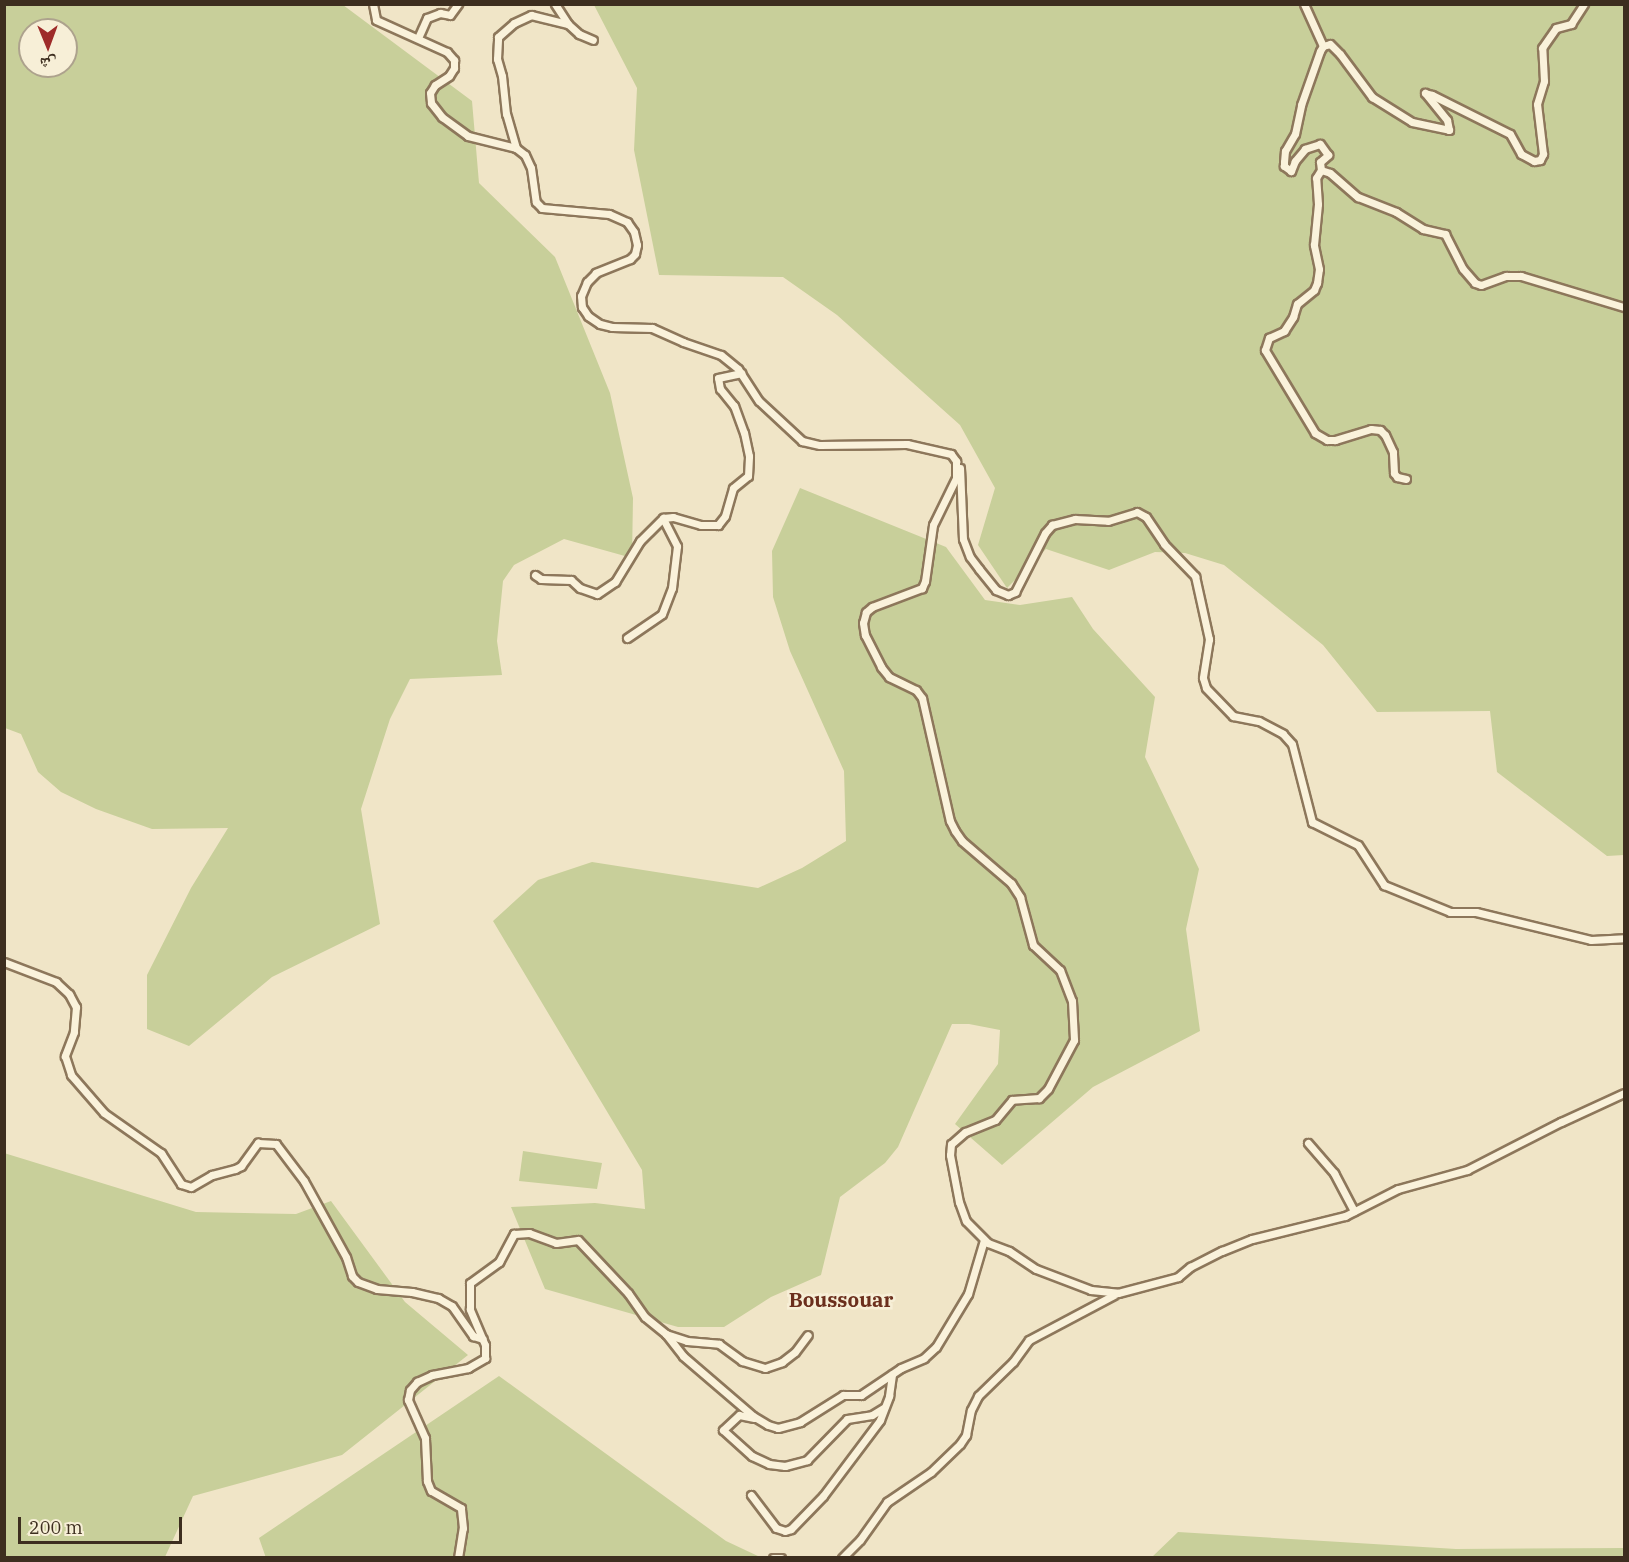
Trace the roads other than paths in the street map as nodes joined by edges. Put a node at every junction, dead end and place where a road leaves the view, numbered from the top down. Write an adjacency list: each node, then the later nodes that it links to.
1 (373, 4): 7 (street)
2 (459, 4): 7 (street)
3 (555, 4): 6 (street)
4 (1304, 4): 9 (street)
5 (1584, 4): 9 (street)
6 (568, 24): 8 (street); 10 (street)
7 (418, 38): 10 (street)
8 (592, 40)
9 (1323, 46): 11 (street)
10 (516, 148): 13 (street)
11 (1321, 170): 12 (street); 15 (street)
12 (1624, 307)
13 (741, 373): 14 (street); 16 (street)
14 (956, 461): 19 (street); 24 (street)
15 (1406, 479)
16 (663, 519): 17 (street); 18 (street)
17 (535, 575)
18 (627, 638)
19 (1624, 938)
20 (4, 962): 28 (street)
21 (1624, 1093): 23 (street)
22 (1308, 1143): 23 (street)
23 (1354, 1211): 25 (street)
24 (984, 1240): 25 (street); 29 (street)
25 (1118, 1293): 36 (street)
26 (666, 1334): 27 (street); 28 (street); 31 (street)
27 (808, 1335)
28 (483, 1340): 33 (street)
29 (892, 1374): 30 (street); 31 (street)
30 (885, 1407): 31 (street); 32 (street)
31 (758, 1419)
32 (751, 1495)
33 (458, 1557)
34 (773, 1557): 35 (street)
35 (781, 1557)
36 (842, 1557)

